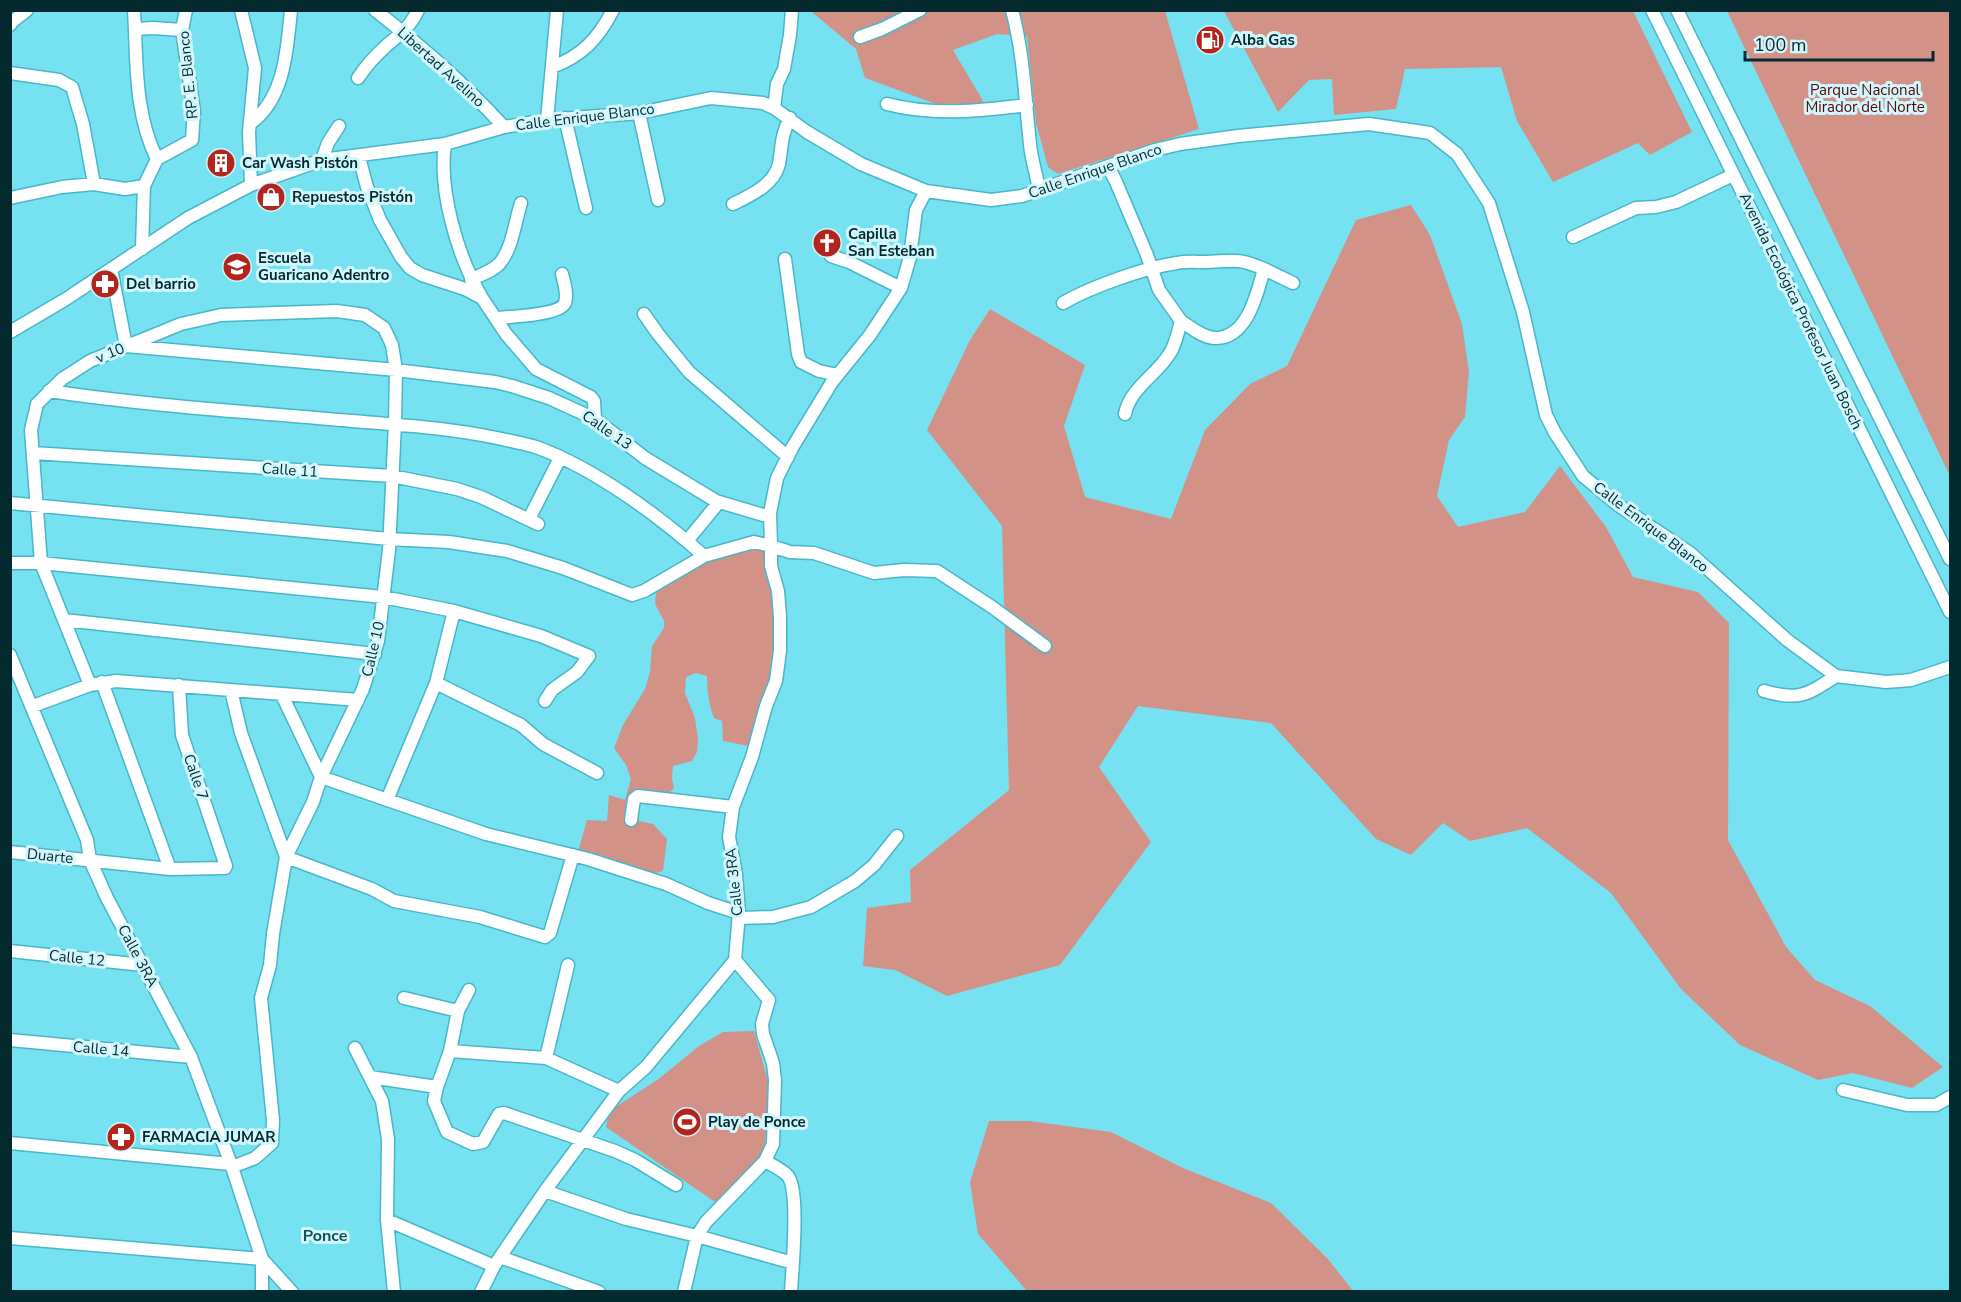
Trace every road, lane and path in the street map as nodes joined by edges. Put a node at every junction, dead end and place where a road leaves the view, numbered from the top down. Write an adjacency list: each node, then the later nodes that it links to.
1 (27, 10): 15 (street)
2 (134, 10): 16 (street)
3 (186, 10): 17 (street, RP. E. Blanco)
4 (242, 10): 30 (street)
5 (291, 10): 30 (street)
6 (375, 10): 18 (street, Libertad Avelino)
7 (418, 10): 18 (street)
8 (557, 10): 20 (street)
9 (613, 10): 20 (street)
10 (792, 10): 25 (street)
11 (920, 10): 19 (street)
12 (1012, 10): 24 (street)
13 (1652, 10): 38 (street, Avenida Ecológica Profesor Juan Bosch)
14 (1677, 10): 85 (street, Avenida Ecológica Profesor Juan Bosch)
15 (12, 19)
16 (136, 29): 17 (street); 35 (street)
17 (182, 30): 35 (street, RP. E. Blanco)
18 (403, 32): 22 (street); 32 (street, Libertad Avelino)
19 (860, 37)
20 (552, 67): 29 (street)
21 (10, 73): 39 (street)
22 (358, 78)
23 (887, 104): 24 (street)
24 (1027, 105): 43 (street)
25 (774, 108): 26 (street, Calle Enrique Blanco); 28 (street, Calle Enrique Blanco)
26 (639, 113): 27 (street, Calle Enrique Blanco); 45 (street)
27 (565, 118): 29 (street, Calle Enrique Blanco); 48 (street)
28 (790, 118): 42 (street, Calle Enrique Blanco); 47 (street)
29 (547, 120): 32 (street, Calle Enrique Blanco)
30 (251, 123): 40 (street)
31 (339, 126): 36 (street)
32 (504, 127): 33 (street, Calle Enrique Blanco)
33 (445, 144): 34 (street, Calle Enrique Blanco); 57 (street)
34 (359, 157): 36 (street, Calle Enrique Blanco); 60 (street)
35 (157, 159): 41 (street)
36 (322, 160): 40 (street, Calle Enrique Blanco)
37 (1108, 166): 43 (street, Calle Enrique Blanco); 53 (street); 96 (street, Calle Enrique Blanco)
38 (1733, 174): 49 (street); 90 (street, Avenida Ecológica Profesor Juan Bosch)
39 (94, 184): 41 (street); 44 (street)
40 (251, 185): 50 (street, Calle Enrique Blanco)
41 (144, 186): 50 (street)
42 (926, 190): 43 (street, Calle Enrique Blanco); 59 (street, Calle 3RA)
43 (1041, 190)
44 (10, 198)
45 (658, 200)
46 (521, 203): 57 (street)
47 (733, 204)
48 (586, 208)
49 (1573, 237)
50 (142, 249): 54 (street, Calle Enrique Blanco)
51 (831, 256): 59 (street)
52 (784, 259): 68 (street)
53 (1151, 268): 55 (street); 61 (street); 64 (street)
54 (111, 269): 65 (street, Calle Enrique Blanco); 66 (street)
55 (1264, 269): 58 (street); 64 (street)
56 (562, 274): 63 (street)
57 (471, 279): 60 (street)
58 (1293, 283)
59 (901, 288): 68 (street, Calle 3RA)
60 (482, 297): 63 (street)
61 (1063, 303)
62 (644, 314): 74 (street)
63 (495, 318): 71 (street)
64 (1181, 321): 70 (street)
65 (10, 332)
66 (126, 346): 67 (street, Calle 13); 67 (street, v 10); 69 (street, v 10)
67 (396, 370): 71 (street, Calle 13); 72 (street, v 10)
68 (838, 375): 74 (street, Calle 3RA)
69 (49, 391): 72 (street); 73 (street, v 10)
70 (1125, 414)
71 (595, 419): 77 (street, Calle 13)
72 (396, 423): 75 (street); 76 (street, Calle 10)
73 (33, 453): 76 (street, Calle 11); 79 (street, v 10)
74 (788, 457): 80 (street, Calle 3RA)
75 (560, 458): 76 (street, Calle 11); 82 (street)
76 (392, 476): 81 (street, Calle 10)
77 (719, 502): 80 (street, Calle 13); 82 (street)
78 (10, 503): 79 (street)
79 (37, 504): 81 (street); 87 (street, v 10)
80 (770, 518): 83 (street, Calle 3RA)
81 (389, 539): 84 (street); 88 (street, Calle 10)
82 (687, 541): 84 (street)
83 (771, 546): 84 (street); 92 (street); 109 (street, Calle 3RA)
84 (704, 556)
85 (1950, 559)
86 (10, 563): 87 (street)
87 (41, 563): 88 (street); 91 (street, v 10)
88 (383, 597): 89 (street); 94 (street, Calle 10)
89 (454, 611): 98 (street); 104 (street)
90 (1950, 612)
91 (64, 620): 94 (street); 97 (street, v 10)
92 (1045, 646)
93 (10, 654): 105 (street, Calle 3RA)
94 (375, 654): 103 (street, Calle 10)
95 (1950, 667): 96 (street, Calle Enrique Blanco)
96 (1836, 676): 101 (street)
97 (96, 683): 99 (street); 105 (street); 117 (street, v 10)
98 (436, 683): 106 (street); 108 (street)
99 (178, 685): 100 (street); 116 (street, Calle 7)
100 (231, 690): 102 (street); 114 (street)
101 (1764, 691)
102 (282, 695): 103 (street); 107 (street)
103 (358, 700): 107 (street, Calle 10)
104 (545, 701)
105 (33, 706): 115 (street, Calle 3RA)
106 (597, 773)
107 (321, 777): 108 (street); 114 (street, Calle 10)
108 (387, 800): 113 (street)
109 (733, 807): 110 (street); 118 (street, Calle 3RA)
110 (631, 820)
111 (897, 836): 118 (street)
112 (10, 852): 115 (street, Duarte)
113 (573, 855): 114 (street); 118 (street)
114 (286, 857): 139 (street)
115 (90, 860): 117 (street, Duarte); 121 (street, Calle 3RA)
116 (226, 866): 117 (street, Duarte)
117 (170, 868)
118 (739, 915): 120 (street, Calle 3RA)
119 (10, 951): 121 (street, Calle 12)
120 (735, 960): 134 (street); 138 (street)
121 (143, 965): 129 (street, Calle 3RA)
122 (568, 965): 130 (street)
123 (469, 990): 125 (street)
124 (404, 998): 125 (street)
125 (458, 1011): 128 (street)
126 (10, 1040): 129 (street, Calle 14)
127 (355, 1048): 131 (street)
128 (450, 1052): 130 (street); 132 (street)
129 (191, 1057): 139 (street, Calle 3RA)
130 (546, 1058): 134 (street)
131 (370, 1077): 132 (street); 142 (street)
132 (437, 1087): 136 (street)
133 (1843, 1090): 135 (street)
134 (619, 1091): 136 (street)
135 (1950, 1097)
136 (583, 1141): 140 (street); 141 (street)
137 (10, 1143): 139 (street)
138 (765, 1161): 143 (street); 147 (street)
139 (231, 1165): 145 (street, Calle 3RA)
140 (675, 1185)
141 (545, 1191): 143 (street); 146 (street)
142 (387, 1220): 146 (street); 150 (street)
143 (697, 1236): 147 (street); 153 (street)
144 (10, 1238): 145 (street)
145 (262, 1259): 148 (street); 149 (street)
146 (497, 1262): 151 (street); 152 (street)
147 (793, 1263): 154 (street)
148 (262, 1292)
149 (292, 1292)
150 (394, 1292)
151 (481, 1292)
152 (599, 1292)
153 (684, 1292)
154 (791, 1292)

